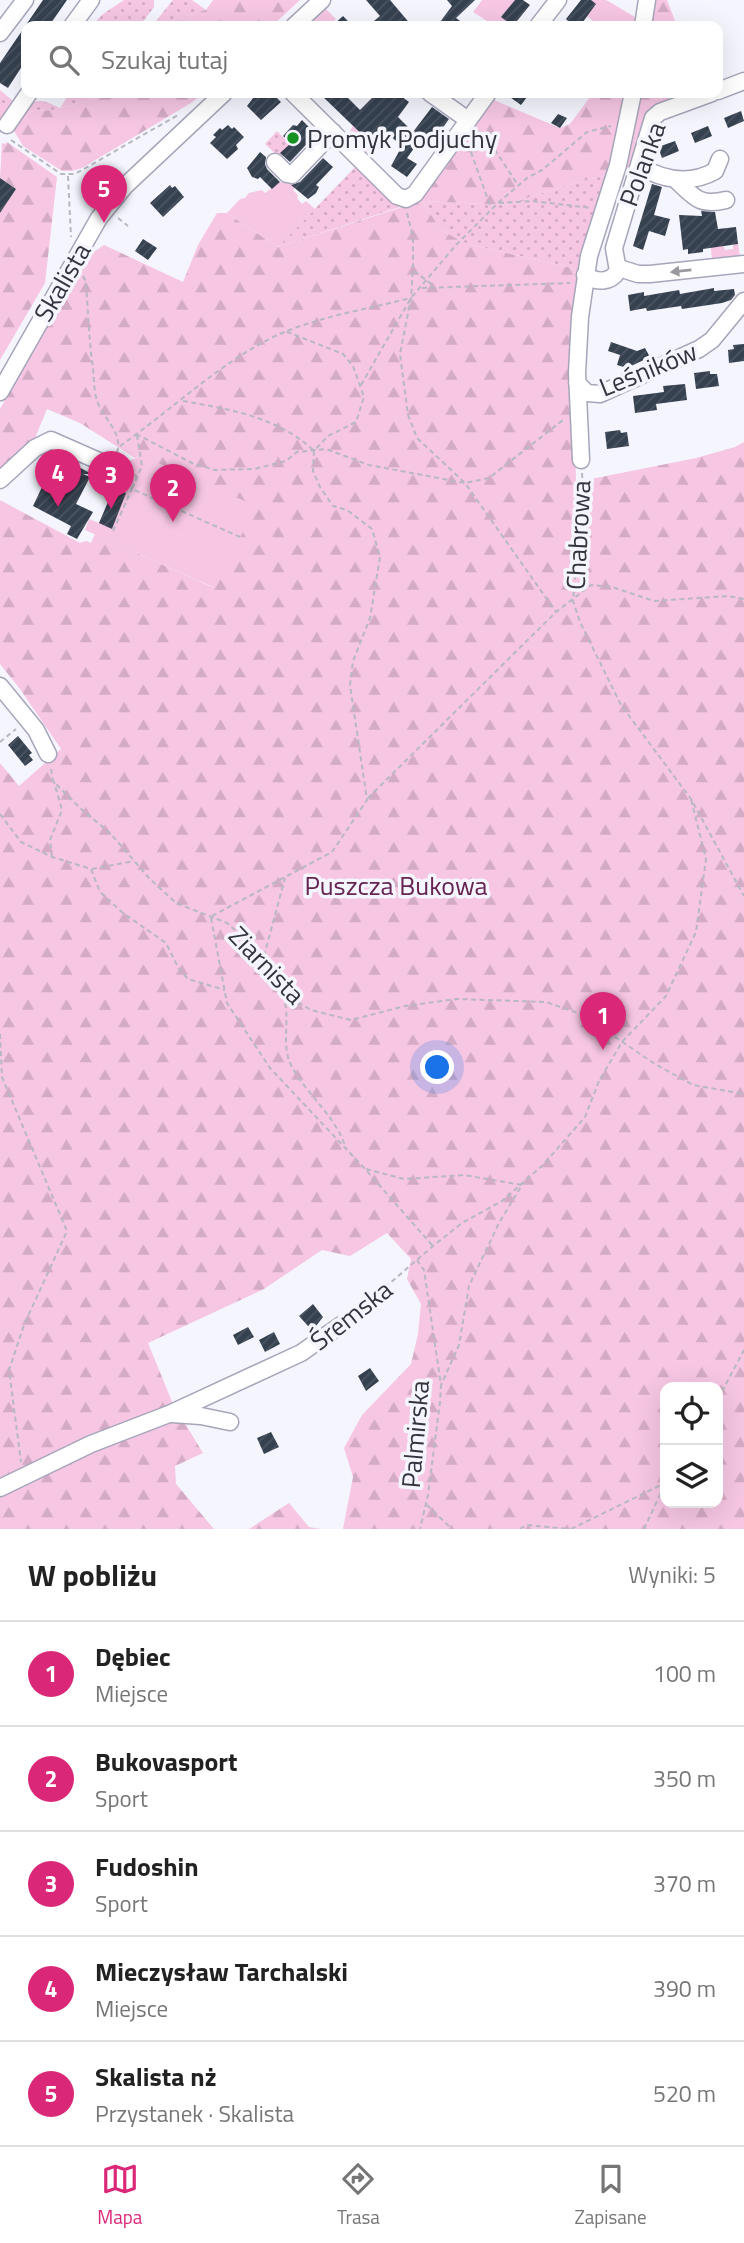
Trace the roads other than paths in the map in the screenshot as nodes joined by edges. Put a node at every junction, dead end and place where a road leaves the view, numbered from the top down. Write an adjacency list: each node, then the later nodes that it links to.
1 (24, 0): 10 (street)
2 (91, 0): 6 (street)
3 (321, 0): 7 (street)
4 (558, 0): 8 (street)
5 (647, 0): 9 (street)
6 (76, 21)
7 (300, 21)
8 (542, 21)
9 (644, 21)
10 (0, 33)
11 (744, 81): 12 (street)
12 (723, 89)
13 (26, 98): 21 (street)
14 (219, 98): 33 (street, Skalista)
15 (298, 98): 22 (street)
16 (436, 98): 20 (street)
17 (484, 98): 20 (street)
18 (632, 98): 30 (street, Chabrowa)
19 (698, 98): 25 (street, Polanka)
20 (466, 123): 22 (street)
21 (7, 131)
22 (333, 132): 24 (street)
23 (720, 159): 26 (street)
24 (275, 162)
25 (639, 166): 26 (street); 29 (street, Polanka)
26 (675, 179): 27 (street)
27 (726, 200)
28 (744, 264): 29 (street, one-way to 29)
29 (619, 268): 30 (street)
30 (585, 278): 32 (street, Chabrowa)
31 (744, 301): 32 (street, Leśników)
32 (578, 383): 35 (street, Chabrowa)
33 (0, 392)
34 (113, 459): 36 (street)
35 (581, 460)
36 (0, 480)
37 (0, 685): 38 (street)
38 (48, 754)
39 (341, 1325): 40 (street, Śremska)
40 (169, 1414): 41 (street); 42 (street, Śremska)
41 (230, 1422)
42 (0, 1488)

